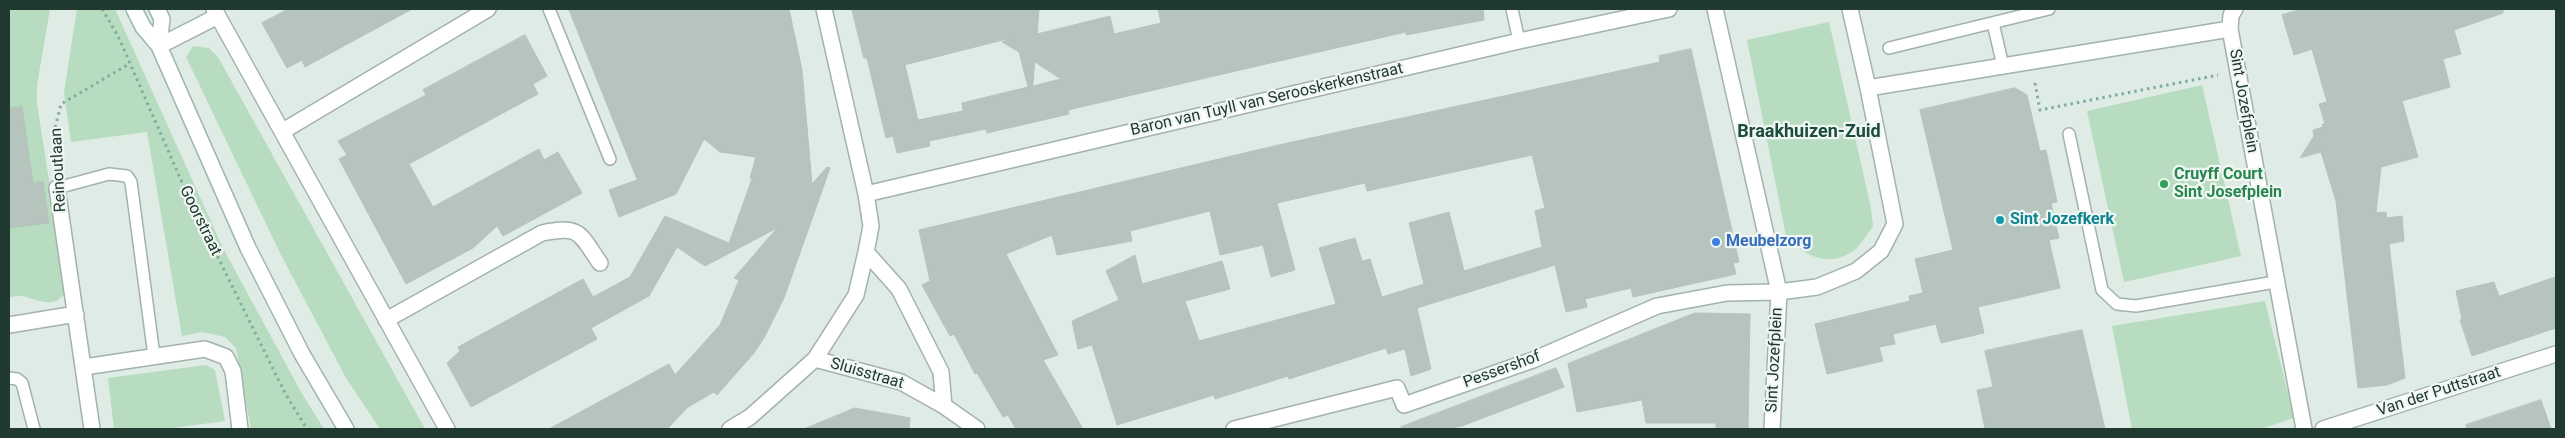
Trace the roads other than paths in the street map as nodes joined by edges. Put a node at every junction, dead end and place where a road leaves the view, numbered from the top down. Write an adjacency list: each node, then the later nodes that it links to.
1 (134, 9): 16 (street, Goorstraat)
2 (158, 9): 16 (street)
3 (488, 9): 20 (street)
4 (549, 9): 22 (lane)
5 (824, 9): 24 (street, Sluisstraat)
6 (1512, 9): 15 (lane)
7 (1669, 9): 15 (street, Baron van Tuyll van Serooskerkenstraat)
8 (1715, 9): 28 (street, Sint Jozefplein)
9 (1850, 9): 19 (street)
10 (2049, 9): 13 (lane)
11 (2235, 9): 14 (street)
12 (216, 12): 16 (street); 20 (street)
13 (1993, 23): 17 (lane); 18 (lane)
14 (2230, 29): 18 (street, Sint Jozefplein); 27 (street, Sint Jozefplein)
15 (1519, 41): 24 (street, Baron van Tuyll van Serooskerkenstraat)
16 (159, 46): 41 (street, Goorstraat)
17 (1889, 48)
18 (2003, 66): 19 (street, Sint Jozefplein)
19 (1868, 88): 28 (street, Sint Jozefplein)
20 (283, 130): 30 (street)
21 (2069, 134): 27 (lane)
22 (610, 159)
23 (57, 188): 29 (street, Reinoutlaan); 33 (lane)
24 (866, 194): 25 (street, Sluisstraat)
25 (866, 252): 34 (street, Sluisstraat); 37 (street)
26 (600, 263): 30 (street)
27 (2275, 282): 47 (street, Sint Jozefplein)
28 (1779, 292): 45 (street, Pessershof); 46 (street, Sint Jozefplein)
29 (76, 314): 31 (street); 35 (street, Reinoutlaan)
30 (386, 320): 42 (street)
31 (9, 325)
32 (2556, 354): 48 (street, Van der Puttstraat)
33 (154, 356): 35 (street); 40 (street)
34 (815, 359): 37 (street, Sluisstraat); 43 (street)
35 (84, 367): 39 (street, Reinoutlaan)
36 (9, 378): 38 (lane)
37 (944, 406): 44 (street, Sluisstraat)
38 (34, 429)
39 (92, 429)
40 (240, 429)
41 (346, 429)
42 (447, 429)
43 (730, 429)
44 (977, 429)
45 (1234, 429)
46 (1772, 429)
47 (2304, 429)
48 (2323, 429)

